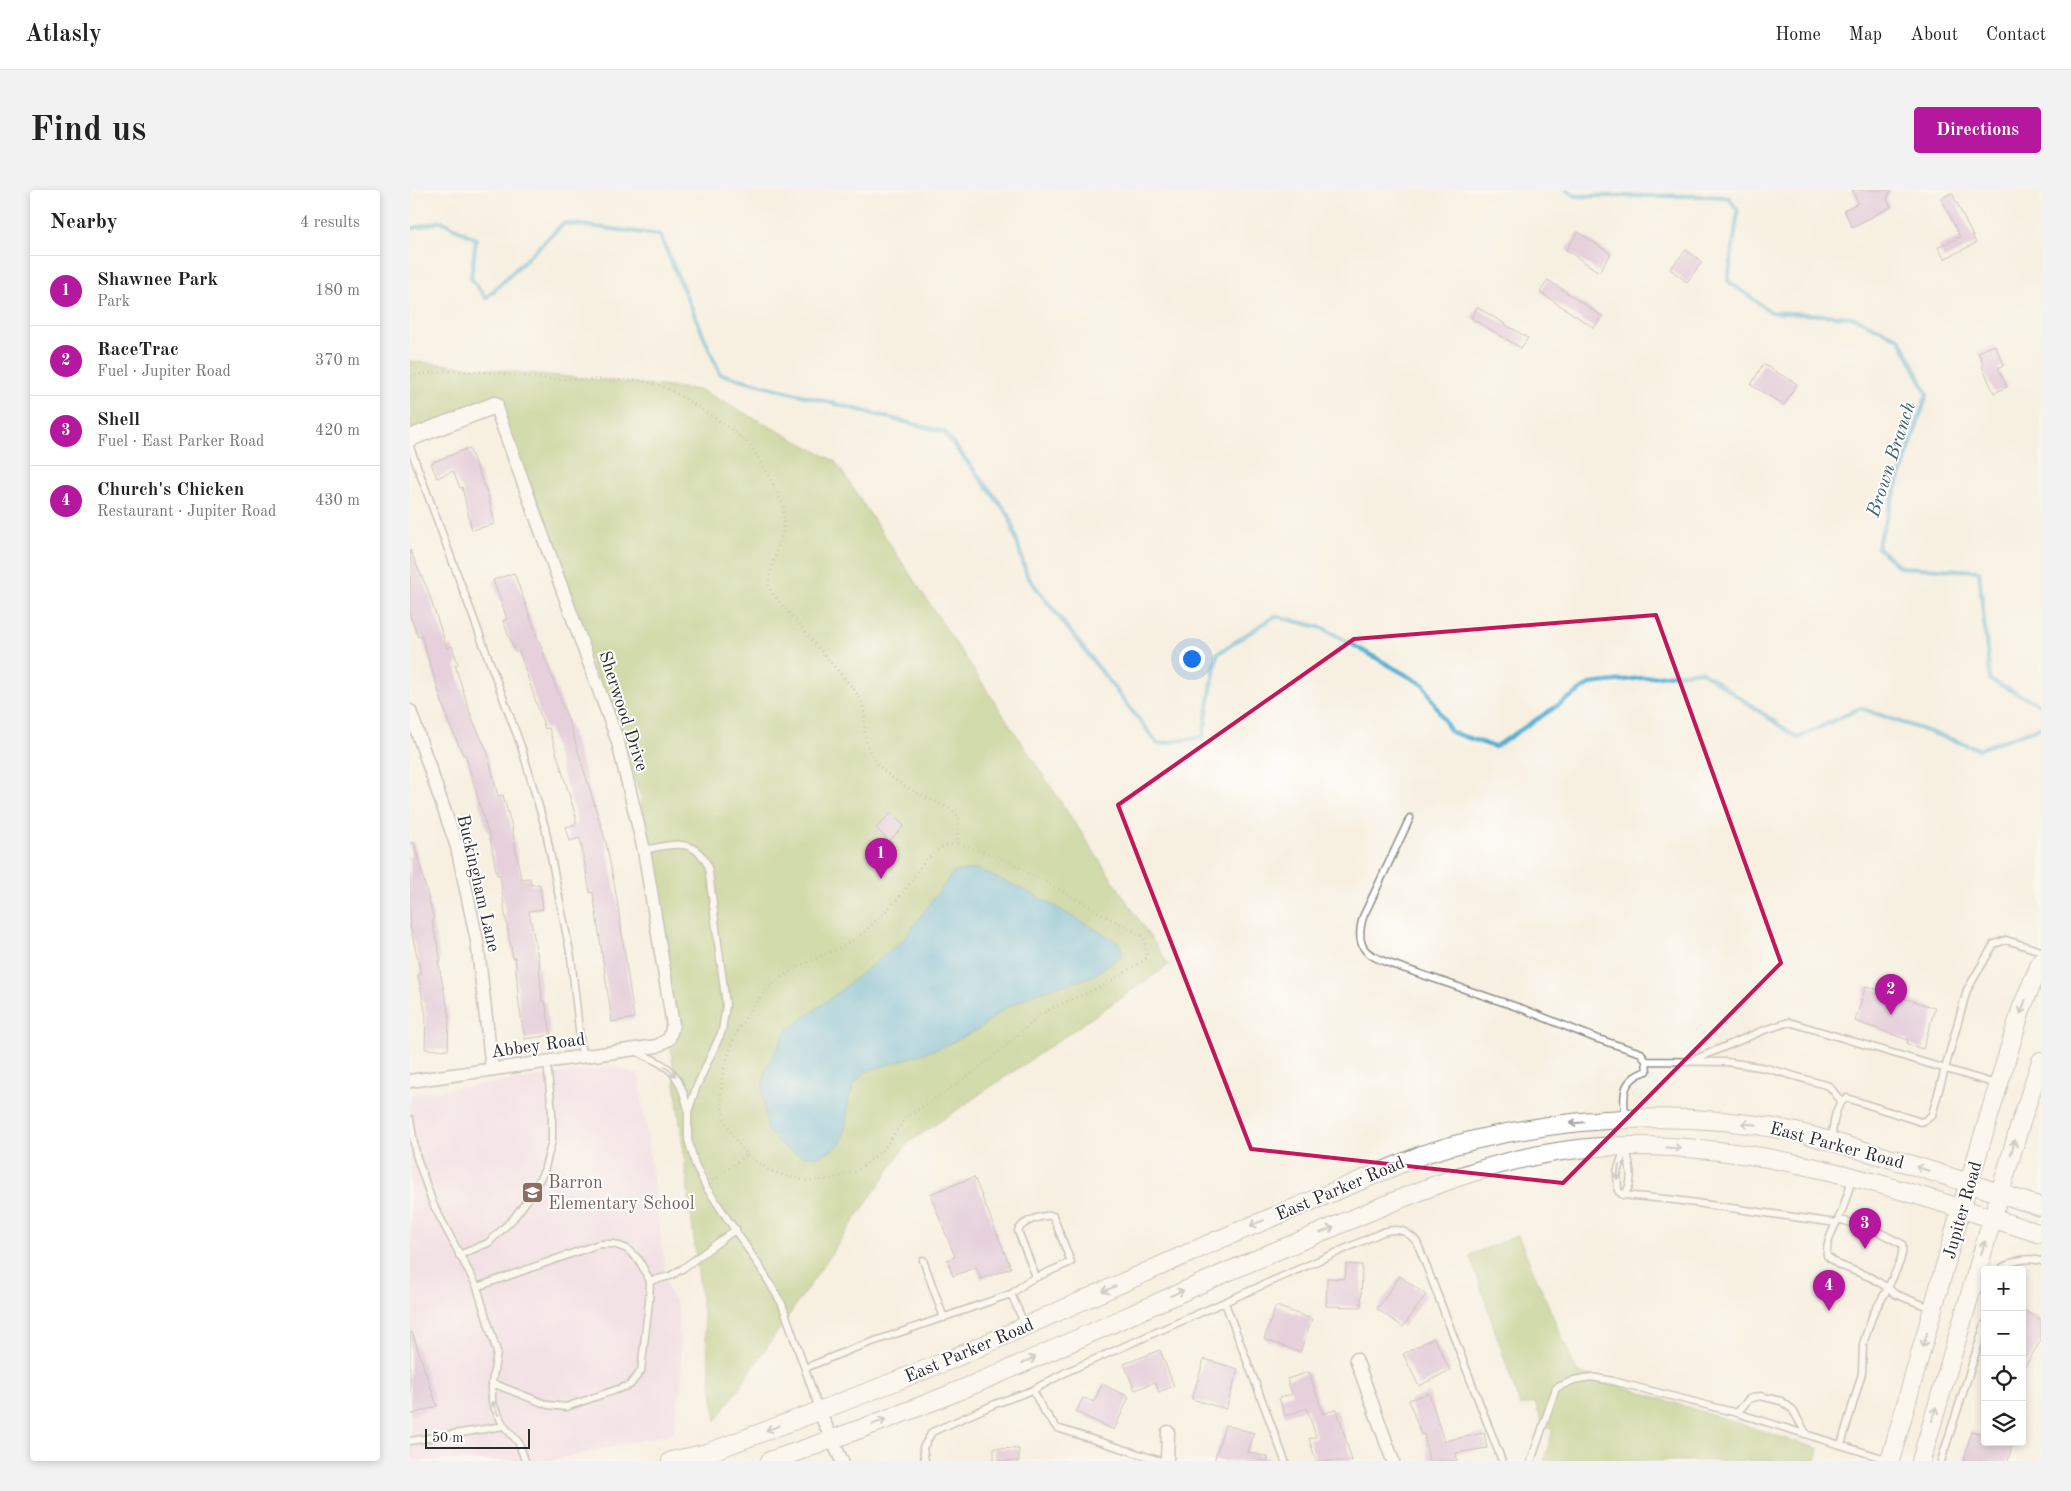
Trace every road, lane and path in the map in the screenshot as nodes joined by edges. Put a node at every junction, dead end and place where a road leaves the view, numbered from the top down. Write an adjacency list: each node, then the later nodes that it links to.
1 (410, 376): 8 (path)
2 (495, 405): 3 (street); 9 (street, Sherwood Drive)
3 (410, 438)
4 (410, 447): 14 (lane)
5 (410, 711): 6 (street, Buckingham Lane)
6 (413, 729): 20 (street, Buckingham Lane)
7 (1410, 818): 15 (lane)
8 (957, 844): 29 (path); 29 (path)
9 (644, 850): 12 (street, Sherwood Drive); 24 (lane)
10 (2041, 951): 19 (lane)
11 (2041, 962): 22 (main road, Jupiter Road, one-way to 22)
12 (669, 1039): 13 (street, Abbey Road)
13 (631, 1050): 14 (street, Abbey Road); 24 (lane, one-way to 24)
14 (582, 1057): 18 (street, Abbey Road)
15 (1646, 1061): 16 (lane); 26 (lane)
16 (1691, 1061): 19 (lane); 23 (lane)
17 (2041, 1061): 33 (main road, Jupiter Road, one-way to 17)
18 (546, 1062): 20 (street, Abbey Road); 41 (lane)
19 (1945, 1068): 22 (lane); 23 (lane)
20 (492, 1069): 21 (street, Abbey Road)
21 (410, 1080)
22 (2000, 1085): 31 (main road, Jupiter Road)
23 (1841, 1101): 27 (lane)
24 (688, 1112): 32 (lane)
25 (410, 1119): 41 (lane)
26 (1626, 1119): 27 (main road, East Parker Road, one-way to 26); 28 (main road); 53 (main road, East Parker Road, one-way to 53)
27 (1830, 1141): 31 (main road, East Parker Road, one-way to 27)
28 (1625, 1147): 30 (main road, East Parker Road, one-way to 30); 34 (lane); 34 (lane, one-way to 34); 64 (main road, East Parker Road, one-way to 28)
29 (747, 1154): 32 (path)
30 (1853, 1176): 36 (main road, East Parker Road); 38 (lane)
31 (1970, 1184): 33 (main road, East Parker Road); 36 (main road, Jupiter Road)
32 (706, 1187): 39 (lane)
33 (2000, 1194): 35 (main road, East Parker Road); 37 (main road, Jupiter Road)
34 (1623, 1195): 38 (lane)
35 (2041, 1207)
36 (1962, 1208): 37 (main road, East Parker Road); 51 (main road, Jupiter Road)
37 (1992, 1219): 40 (main road, East Parker Road); 79 (main road, Jupiter Road, one-way to 37)
38 (1837, 1221): 48 (lane); 48 (lane)
39 (736, 1229): 46 (lane); 56 (lane)
40 (2041, 1234)
41 (459, 1255): 47 (lane)
42 (923, 1260): 52 (lane)
43 (2041, 1261): 44 (lane)
44 (2005, 1266)
45 (1036, 1277): 45 (lane); 49 (lane)
46 (650, 1281): 47 (lane); 57 (lane)
47 (476, 1287): 57 (lane)
48 (1888, 1288): 51 (lane); 66 (lane)
49 (1010, 1294): 52 (lane); 53 (lane)
50 (1225, 1303): 58 (lane); 74 (lane); 76 (lane)
51 (1933, 1309): 78 (main road, Jupiter Road, one-way to 78)
52 (944, 1318): 56 (lane)
53 (1026, 1326): 59 (main road, East Parker Road)
54 (1981, 1336): 80 (lane)
55 (1356, 1359): 75 (street)
56 (804, 1368): 59 (lane)
57 (492, 1382): 61 (lane, one-way to 57)
58 (1033, 1390): 71 (lane); 72 (lane)
59 (819, 1412): 64 (street); 68 (main road, East Parker Road, one-way to 68)
60 (1737, 1413): 63 (lane); 63 (lane); 77 (lane)
61 (504, 1426): 65 (lane); 67 (lane)
62 (1168, 1432): 73 (street)
63 (1806, 1433): 66 (lane)
64 (833, 1440): 69 (main road, East Parker Road); 70 (street)
65 (410, 1441)
66 (1841, 1445): 78 (lane)
67 (526, 1461)
68 (671, 1461)
69 (770, 1461)
70 (842, 1461)
71 (925, 1461)
72 (1161, 1461)
73 (1167, 1461)
74 (1285, 1461)
75 (1393, 1461)
76 (1502, 1461)
77 (1531, 1461)
78 (1890, 1461)
79 (1921, 1461)
80 (1941, 1461)

